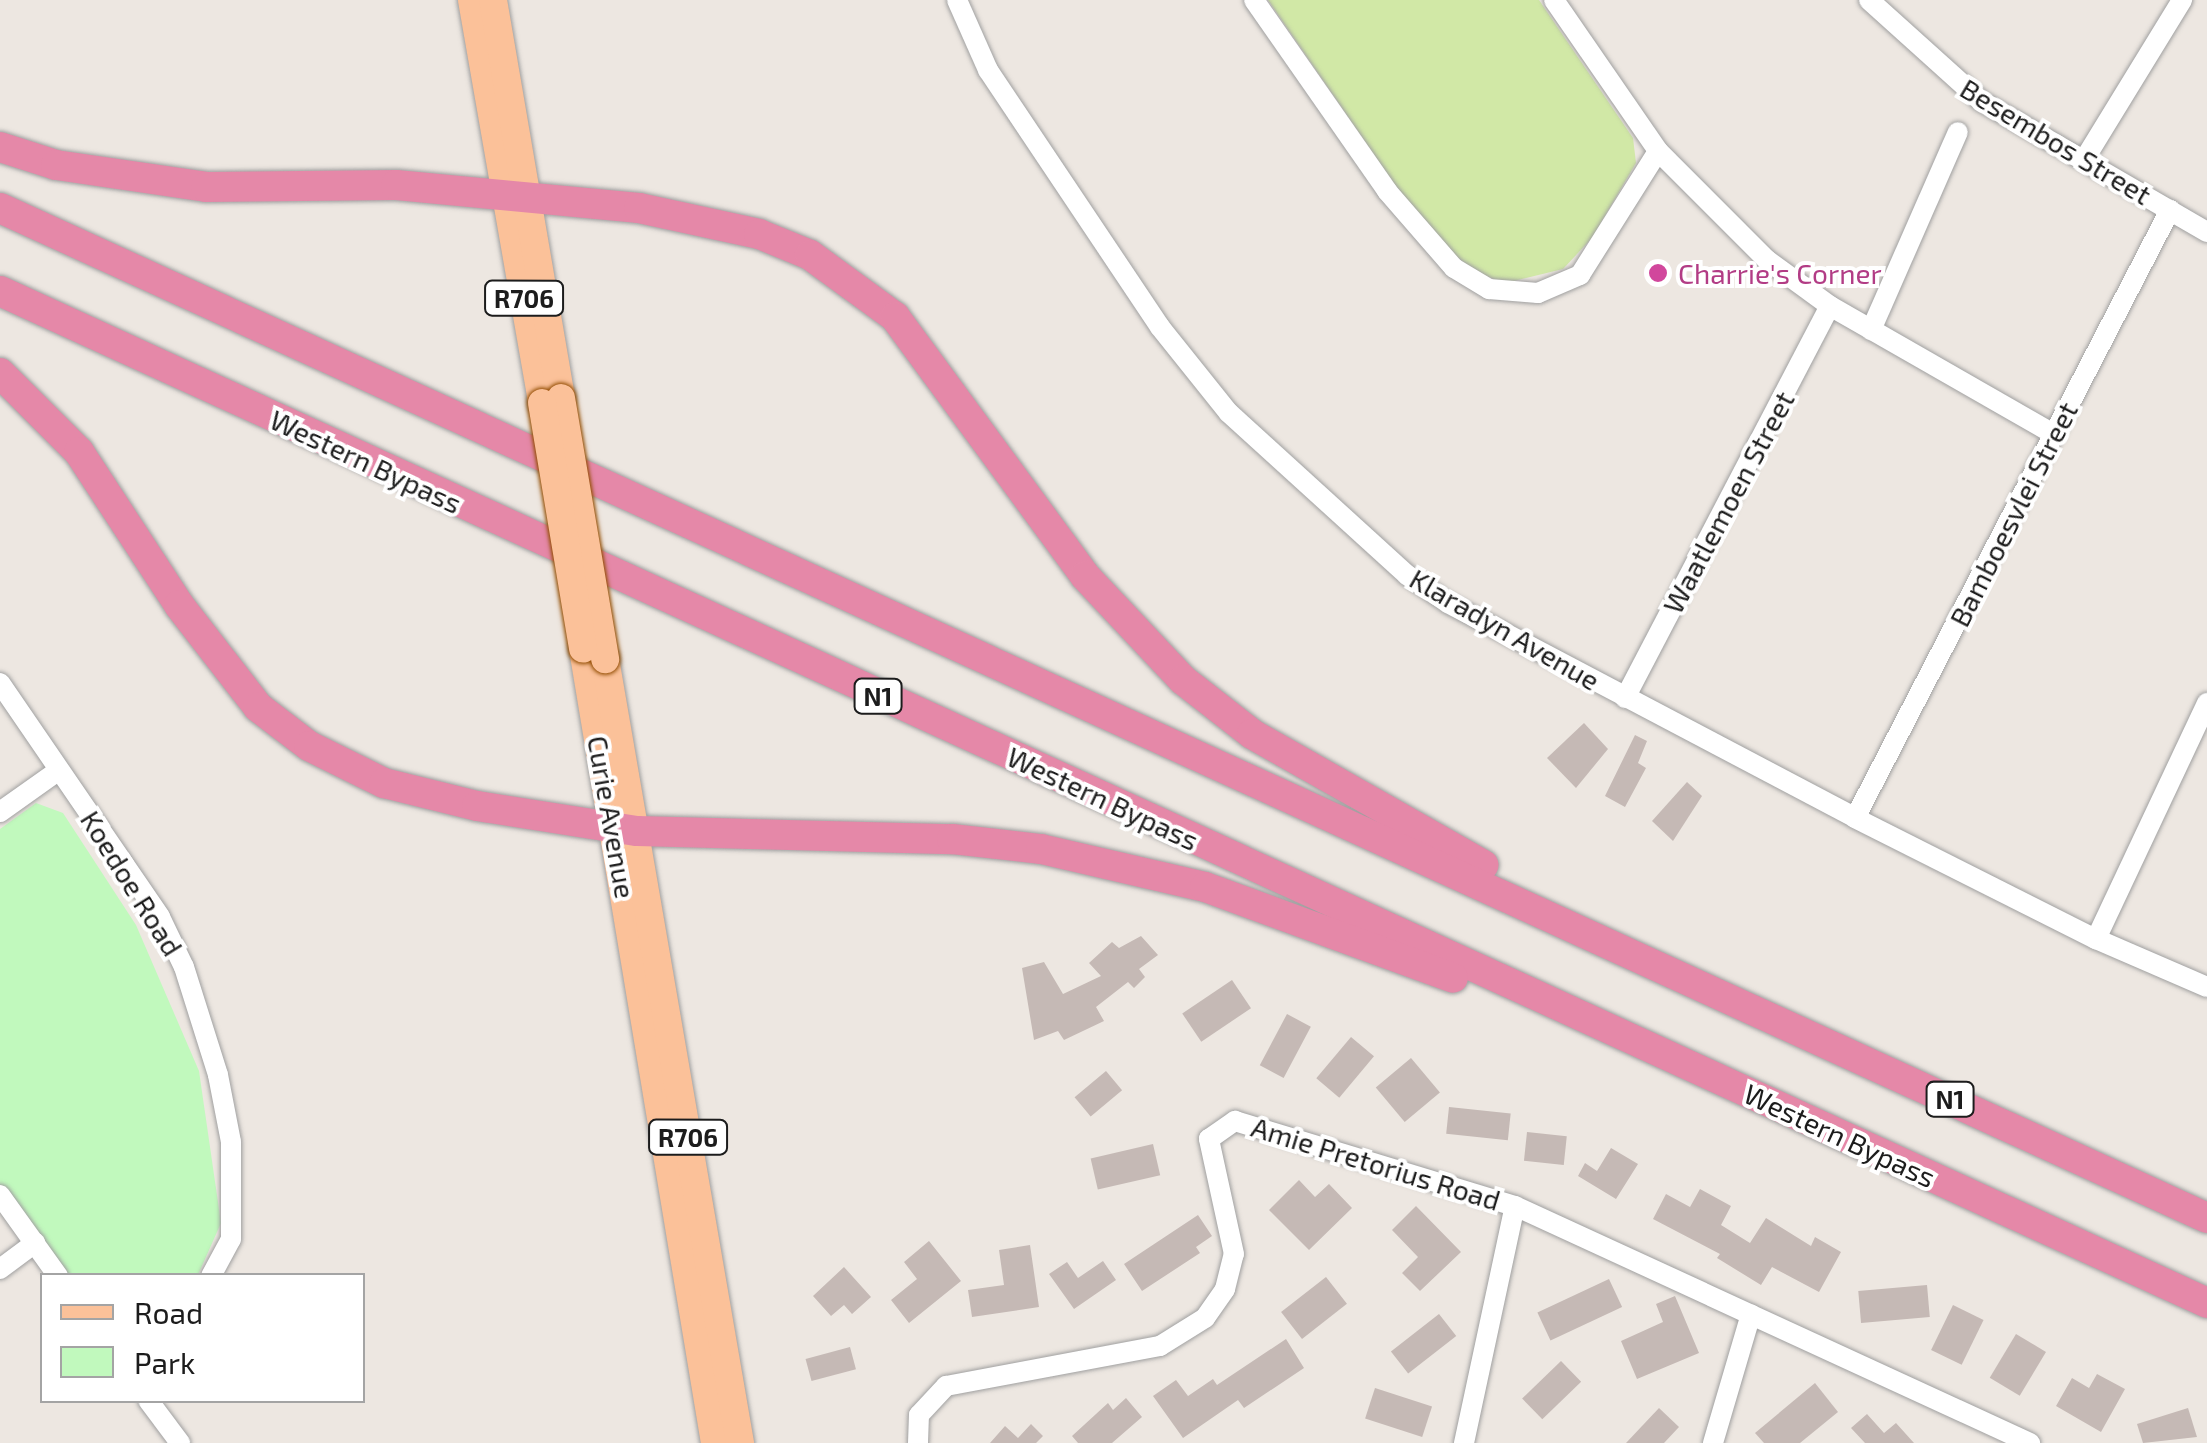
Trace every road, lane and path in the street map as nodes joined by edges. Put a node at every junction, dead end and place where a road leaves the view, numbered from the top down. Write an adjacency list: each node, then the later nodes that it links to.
1 (472, 0): 12 (main road, R706)
2 (493, 0): 12 (main road, R706)
3 (957, 0): 22 (street, Klaradyn Avenue)
4 (1254, 0): 10 (street)
5 (1554, 0): 10 (street)
6 (1869, 0): 11 (street, Besembos Street)
7 (2182, 0): 11 (street)
8 (1958, 132): 18 (street)
9 (0, 147): 12 (highway)
10 (1658, 150): 17 (street)
11 (2084, 160): 14 (street, Besembos Street)
12 (517, 194): 27 (main road, Curie Avenue / R706, bridge); 29 (highway)
13 (0, 208): 29 (highway, N1)
14 (2170, 210): 15 (street, Besembos Street); 20 (street, Bamboesvlei Street)
15 (2207, 232)
16 (0, 291): 31 (highway, Western Bypass / N1)
17 (1830, 306): 18 (street); 22 (street, Waatlemoen Street)
18 (1871, 330): 20 (street)
19 (0, 373): 27 (highway)
20 (2054, 435): 26 (street, Bamboesvlei Street)
21 (0, 683): 24 (street, Koedoe Road)
22 (1626, 698): 26 (street, Klaradyn Avenue)
23 (2207, 703): 28 (street)
24 (60, 770): 25 (street); 38 (street, Koedoe Road)
25 (0, 812)
26 (1856, 818): 28 (street, Klaradyn Avenue)
27 (625, 829): 31 (highway); 43 (main road, Curie Avenue / R706); 44 (main road, Curie Avenue / R706)
28 (2096, 939): 30 (street, Klaradyn Avenue)
29 (1692, 980): 34 (highway, N1)
30 (2207, 987)
31 (1585, 1019): 39 (highway, Western Bypass / N1)
32 (0, 1195): 35 (street)
33 (1515, 1206): 40 (street, Amie Pretorius Road); 45 (street, Amie Pretorius Road); 46 (street)
34 (2207, 1218)
35 (35, 1243): 36 (street); 37 (street)
36 (0, 1269)
37 (56, 1273)
38 (213, 1273)
39 (2207, 1303)
40 (1750, 1314): 47 (street); 48 (street, Amie Pretorius Road)
41 (150, 1403): 42 (street)
42 (180, 1443)
43 (715, 1443)
44 (740, 1443)
45 (918, 1443)
46 (1464, 1443)
47 (1713, 1443)
48 (2030, 1443)

